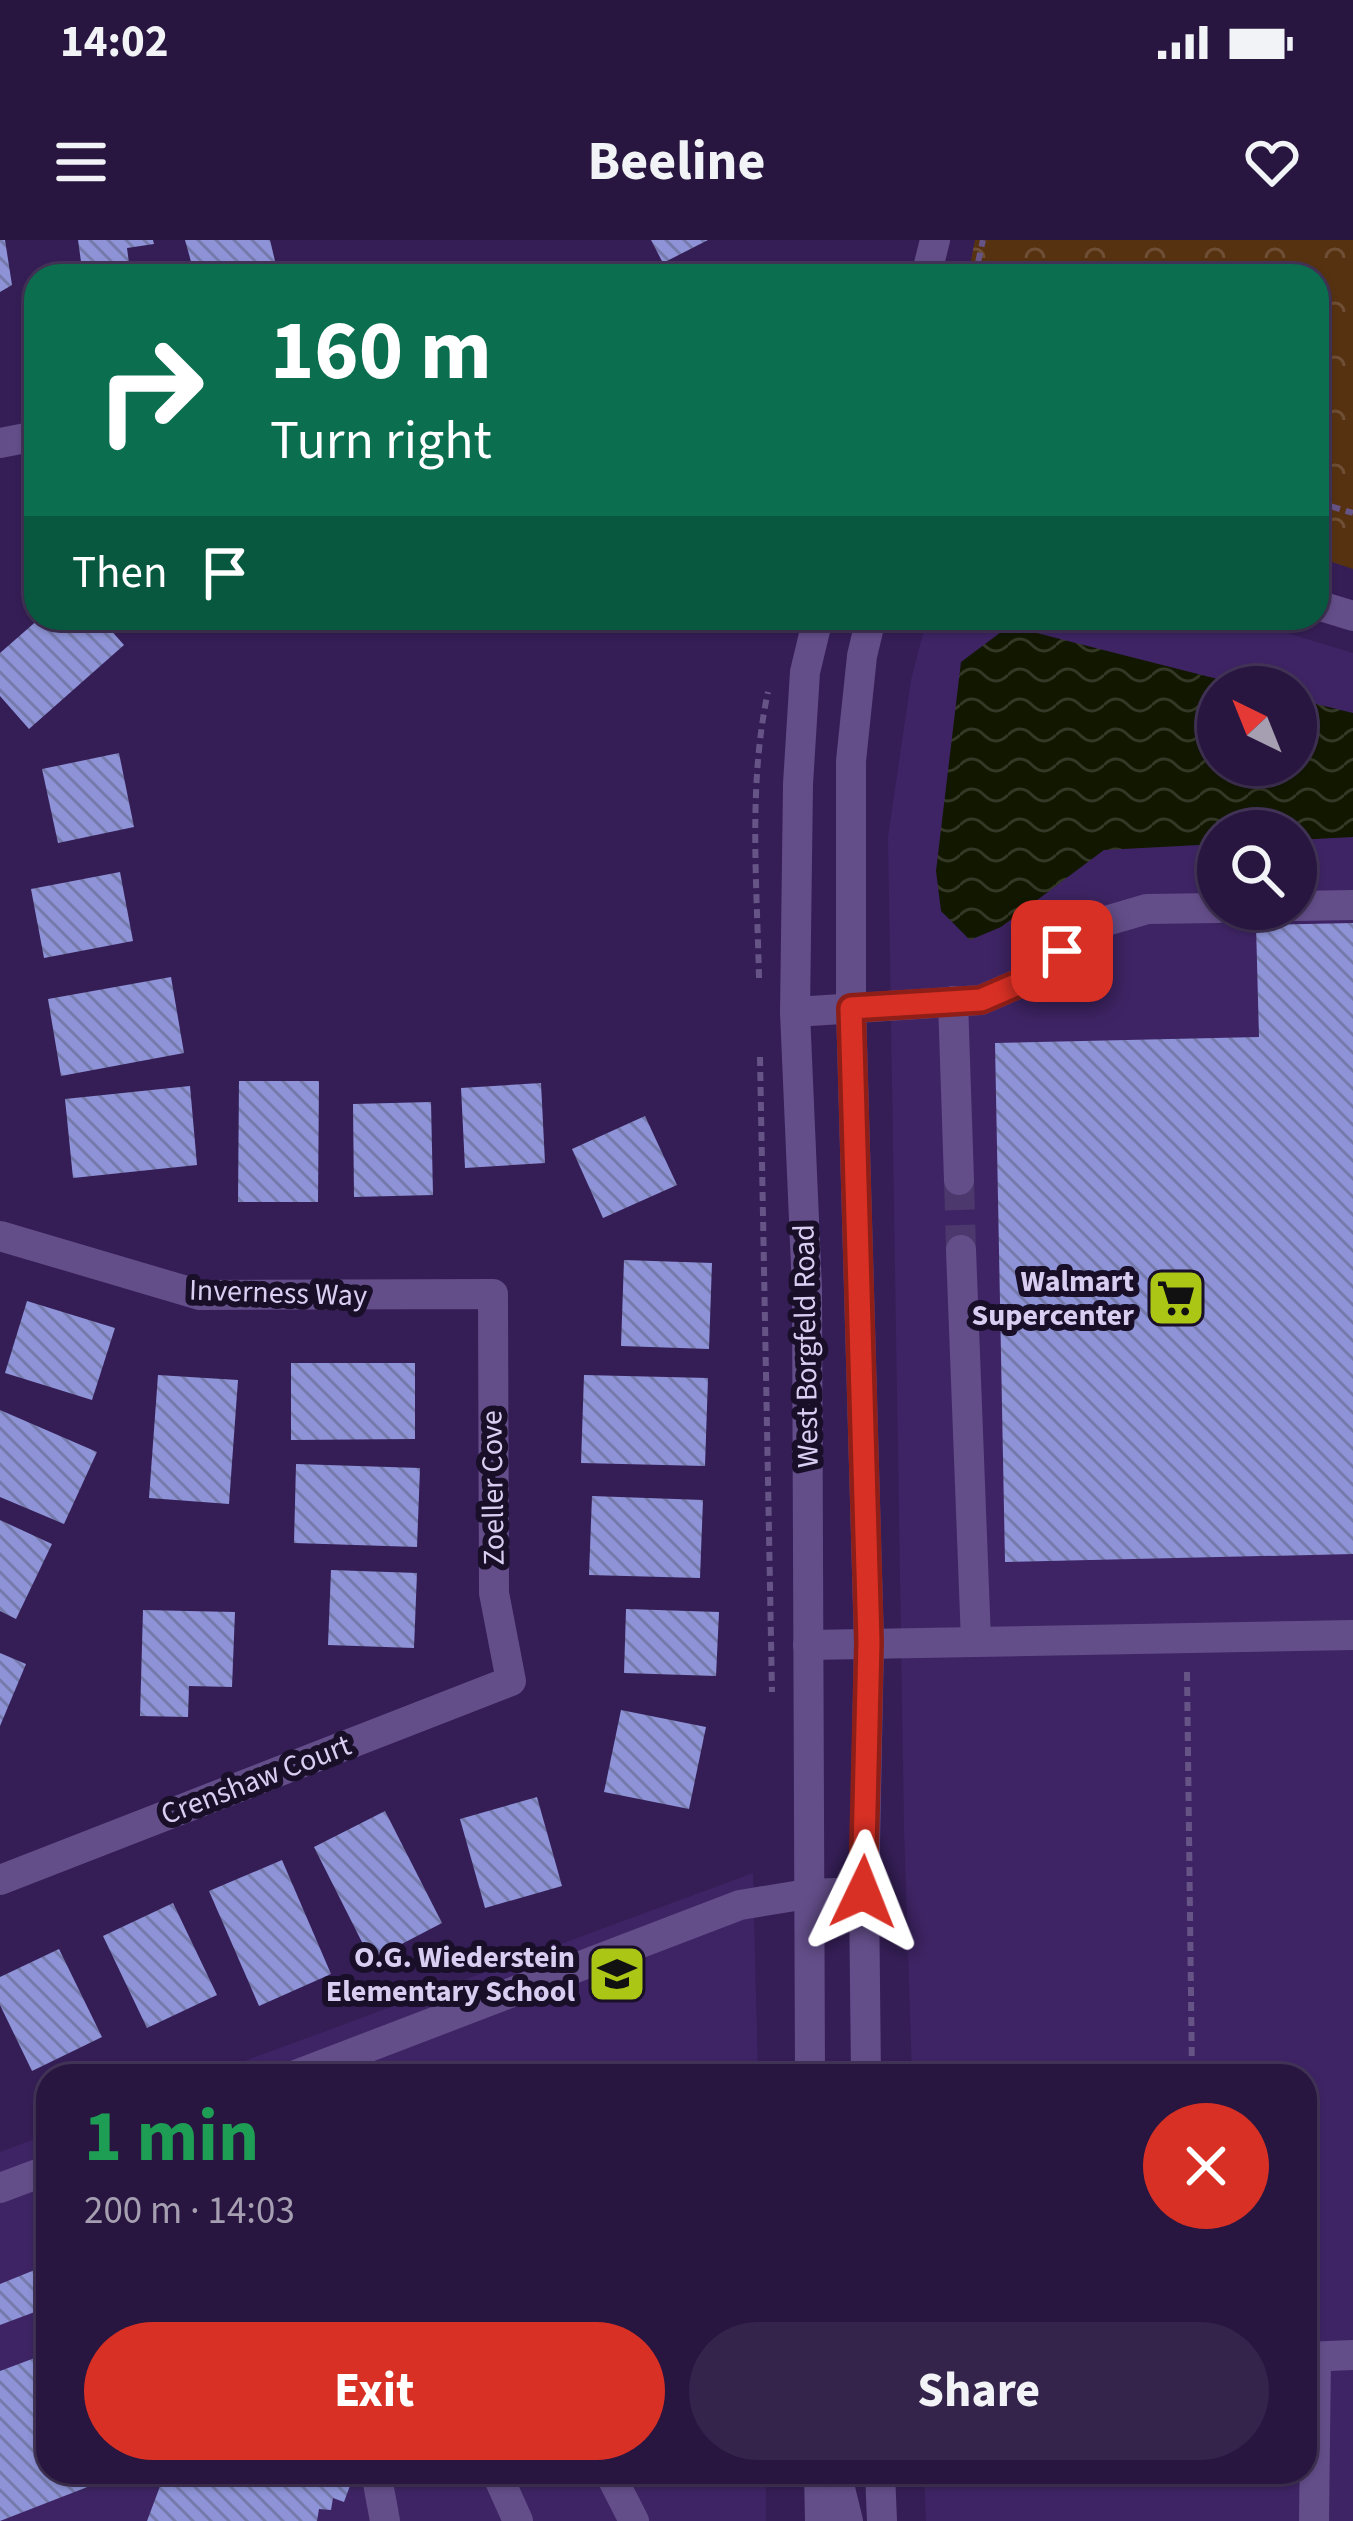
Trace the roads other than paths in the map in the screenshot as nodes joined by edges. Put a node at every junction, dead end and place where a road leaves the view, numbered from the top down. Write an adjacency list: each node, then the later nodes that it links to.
1 (815, 630): 8 (street, West Borgfeld Road)
2 (868, 630): 7 (street, West Borgfeld Road)
3 (1353, 905): 4 (street)
4 (1317, 906)
5 (1197, 908): 6 (street)
6 (952, 1001): 7 (street); 9 (street)
7 (851, 1008): 8 (street); 15 (street, West Borgfeld Road)
8 (795, 1012): 16 (street, West Borgfeld Road)
9 (959, 1180)
10 (0, 1235): 12 (street, Inverness Way)
11 (961, 1250): 14 (street)
12 (493, 1294): 17 (street, Zoeller Cove)
13 (1353, 1635): 14 (street)
14 (976, 1641): 15 (street)
15 (869, 1642): 16 (street); 19 (street, West Borgfeld Road)
16 (808, 1645): 20 (street, West Borgfeld Road)
17 (511, 1681): 18 (street, Crenshaw Court)
18 (0, 1880)
19 (863, 1892): 20 (street); 23 (street, West Borgfeld Road)
20 (808, 1894): 21 (street); 22 (street, West Borgfeld Road)
21 (324, 2064)
22 (810, 2064)
23 (866, 2064)
24 (36, 2174): 25 (street)
25 (0, 2188)
26 (1353, 2355): 27 (street)
27 (1317, 2357)
28 (378, 2484): 35 (street)
29 (501, 2484): 36 (street)
30 (615, 2484): 37 (street)
31 (819, 2484): 38 (street)
32 (839, 2484): 39 (street)
33 (880, 2484): 40 (street)
34 (1313, 2484): 41 (street)
35 (385, 2521)
36 (518, 2521)
37 (634, 2521)
38 (820, 2521)
39 (848, 2521)
40 (882, 2521)
41 (1314, 2521)

